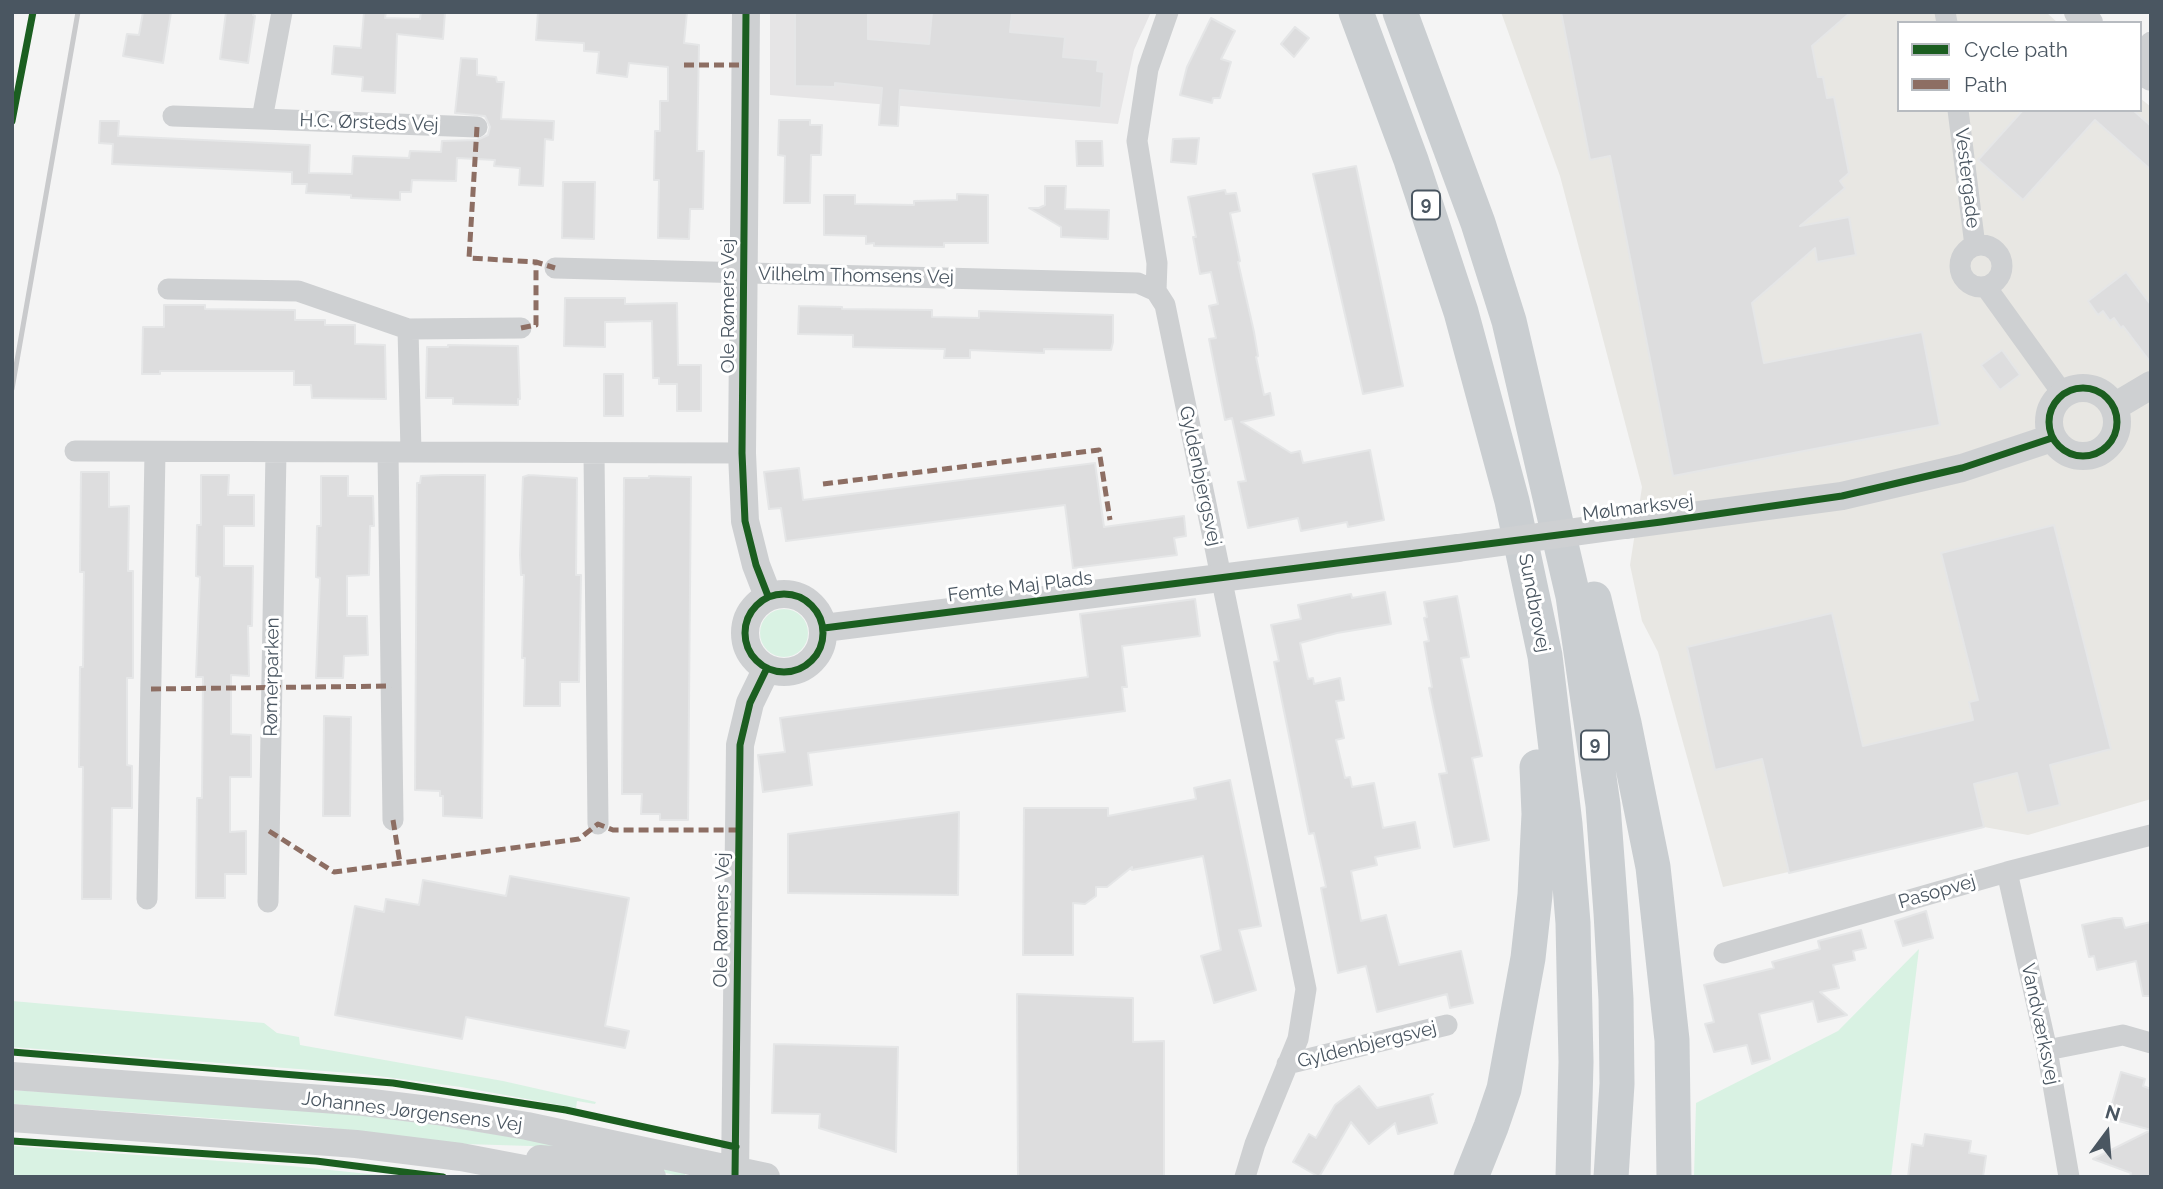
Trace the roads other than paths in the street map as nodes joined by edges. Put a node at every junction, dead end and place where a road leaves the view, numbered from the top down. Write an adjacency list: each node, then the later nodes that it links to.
1 (282, 12): 8 (street)
2 (746, 12): 12 (street, Ole Rømers Vej)
3 (1168, 12): 15 (street, Gyldenbjergsvej)
4 (1356, 12): 21 (main road, Sundbrovej / 9)
5 (1400, 12): 16 (main road, Sundbrovej / 9)
6 (1958, 112): 10 (street, Vestergade)
7 (173, 116): 8 (street, H.C. Ørsteds Vej)
8 (262, 119): 9 (street, H.C. Ørsteds Vej)
9 (477, 127)
10 (1975, 246): 13 (street); 13 (street)
11 (555, 268): 12 (street, Vilhelm Thomsens Vej)
12 (743, 274): 15 (street, Vilhelm Thomsens Vej); 30 (street, Ole Rømers Vej)
13 (1986, 287): 20 (street)
14 (168, 289): 18 (street)
15 (1156, 290): 31 (street, Gyldenbjergsvej)
16 (1509, 321): 56 (main road, Sundbrovej / 9); 57 (main road)
17 (521, 328): 18 (street)
18 (408, 329): 28 (street)
19 (2151, 384): 22 (street)
20 (2063, 394): 22 (street); 23 (street)
21 (1485, 400): 54 (main road); 55 (main road, Sundbrovej / 9)
22 (2114, 407): 23 (street)
23 (2052, 438): 31 (street, Mølmarksvej, bridge)
24 (75, 451): 25 (street)
25 (155, 452): 26 (street); 39 (street)
26 (276, 452): 27 (street); 40 (street, Rømerparken)
27 (388, 452): 28 (street); 35 (street)
28 (411, 452): 29 (street)
29 (594, 453): 30 (street); 36 (street)
30 (742, 453): 32 (street, Ole Rømers Vej)
31 (1221, 577): 33 (street, Femte Maj Plads); 45 (street, Gyldenbjergsvej)
32 (768, 596): 33 (street); 34 (street)
33 (824, 628): 34 (street)
34 (767, 668): 49 (street, Ole Rømers Vej)
35 (393, 821)
36 (597, 824)
37 (2151, 835): 38 (street, Pasopvej)
38 (2007, 872): 41 (street, Pasopvej); 44 (street, Vandværksvej)
39 (147, 899)
40 (268, 902)
41 (1724, 953)
42 (1447, 1025): 45 (street, Gyldenbjergsvej)
43 (2151, 1043): 44 (street)
44 (2047, 1050): 58 (street, Vandværksvej)
45 (1287, 1064): 53 (street, Gyldenbjergsvej)
46 (12, 1076): 49 (street, Johannes Jørgensens Vej)
47 (12, 1118): 48 (street, Johannes Jørgensens Vej)
48 (461, 1157): 50 (street, Johannes Jørgensens Vej); 51 (street, Johannes Jørgensens Vej)
49 (736, 1173): 52 (street, Johannes Jørgensens Vej)
50 (566, 1177)
51 (652, 1177)
52 (765, 1177)
53 (1245, 1177)
54 (1471, 1177)
55 (1573, 1177)
56 (1611, 1177)
57 (1674, 1177)
58 (2069, 1177)

